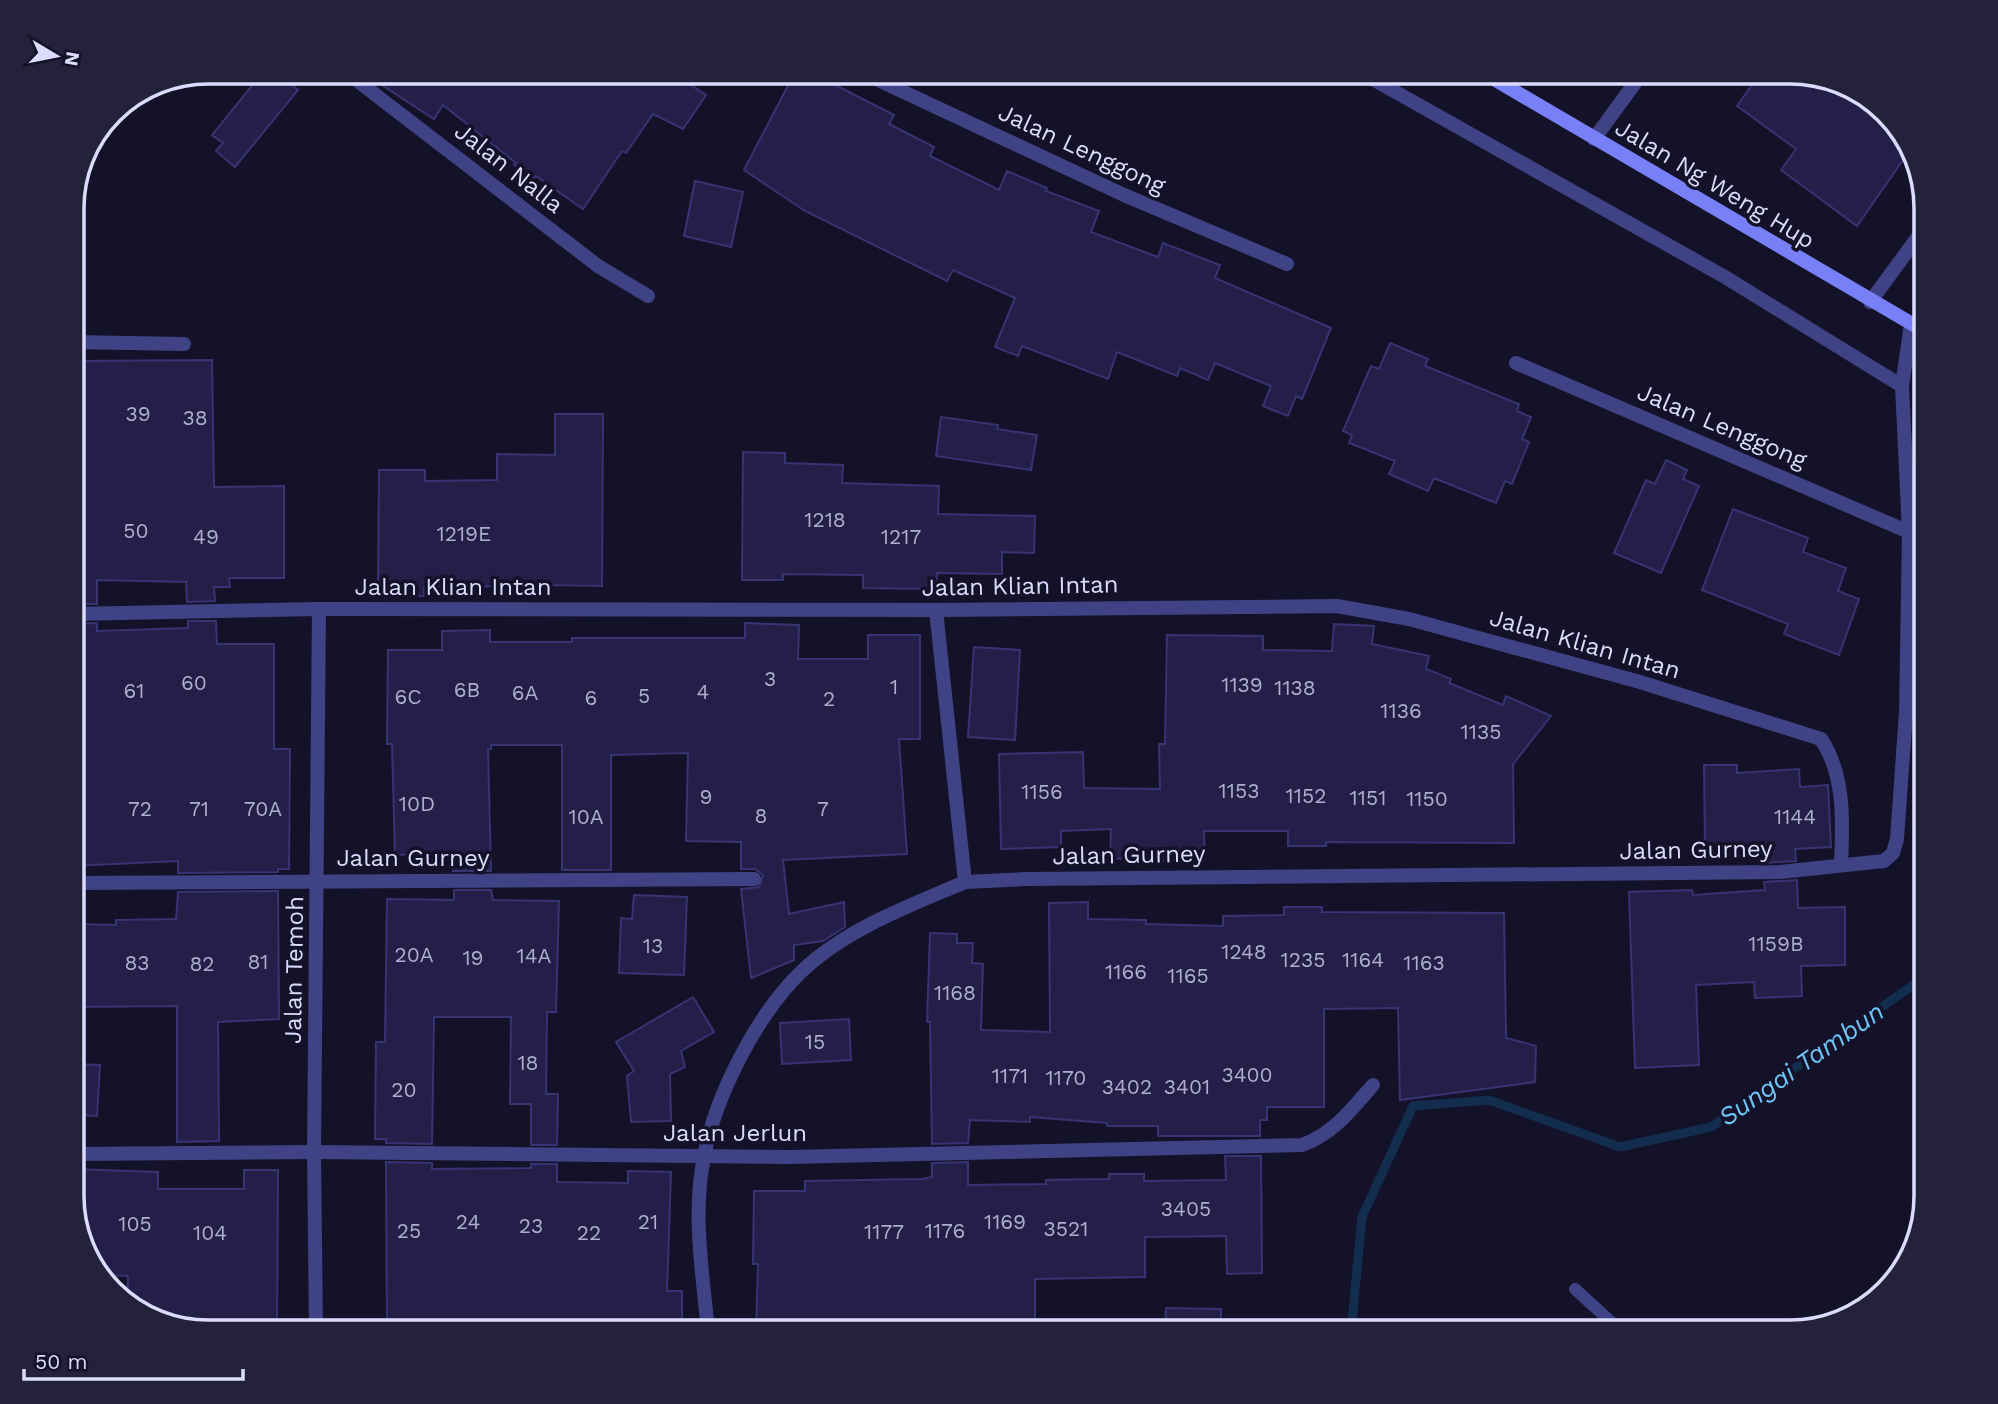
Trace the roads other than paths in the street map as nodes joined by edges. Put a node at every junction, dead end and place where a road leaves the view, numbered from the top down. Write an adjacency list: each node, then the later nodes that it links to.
1 (362, 84): 9 (street, Jalan Nalla)
2 (887, 84): 8 (street, Jalan Lenggong)
3 (1381, 84): 16 (street)
4 (1502, 84): 6 (main road, Jalan Ng Weng Hup)
5 (1634, 84): 6 (street)
6 (1594, 139): 10 (main road, Jalan Ng Weng Hup)
7 (1914, 242): 10 (street)
8 (1287, 264)
9 (648, 296)
10 (1870, 302): 11 (main road, Jalan Ng Weng Hup)
11 (1910, 324): 12 (main road, Jalan Ng Weng Hup); 16 (street, Jalan Gurney)
12 (1914, 326)
13 (84, 342): 14 (street)
14 (184, 344)
15 (1517, 363): 17 (street, Jalan Lenggong)
16 (1902, 386): 17 (street, Jalan Gurney)
17 (1909, 532): 21 (street, Jalan Gurney)
18 (319, 609): 19 (street, Jalan Klian Intan); 20 (street, Jalan Klian Intan); 25 (street, Jalan Temoh)
19 (936, 610): 23 (street, Jalan Klian Intan); 26 (street)
20 (84, 614)
21 (1906, 712): 22 (lane); 23 (street, Jalan Gurney)
22 (1914, 713)
23 (1841, 864): 26 (street, Jalan Gurney)
24 (754, 879): 25 (street, Jalan Gurney)
25 (318, 881): 27 (street, Jalan Gurney); 29 (street, Jalan Temoh)
26 (964, 882): 31 (street)
27 (84, 883)
28 (1373, 1085): 31 (street, Jalan Jerlun)
29 (314, 1152): 30 (street, Jalan Jerlun); 31 (street, Jalan Jerlun); 33 (street, Jalan Temoh)
30 (84, 1154)
31 (704, 1156): 34 (street)
32 (1574, 1289): 35 (lane)
33 (316, 1320)
34 (707, 1320)
35 (1609, 1320)

